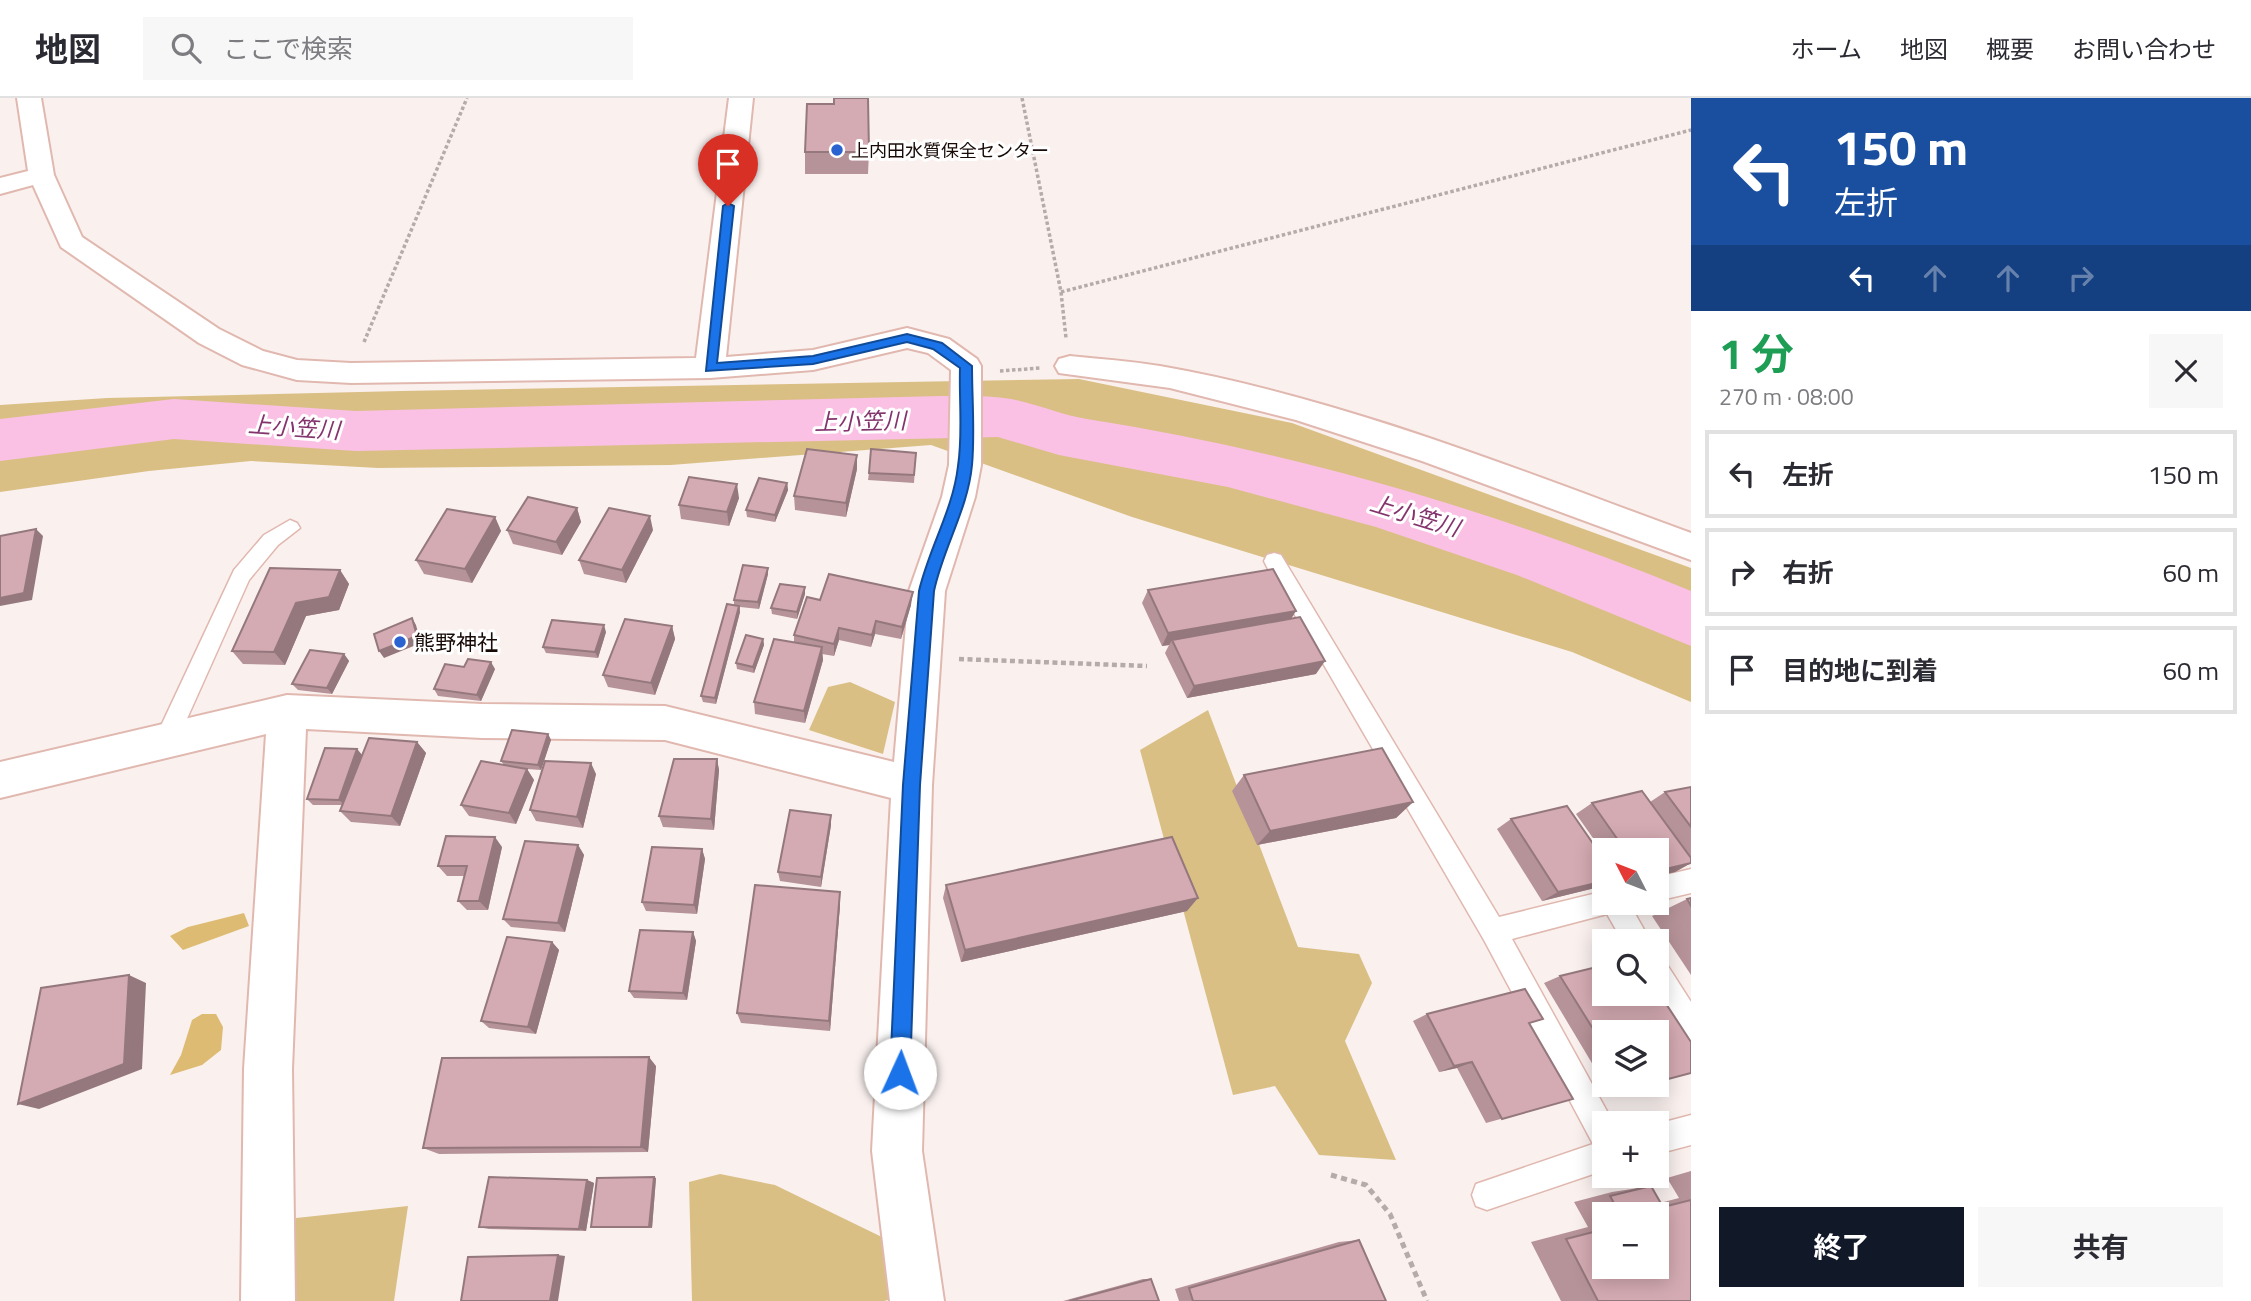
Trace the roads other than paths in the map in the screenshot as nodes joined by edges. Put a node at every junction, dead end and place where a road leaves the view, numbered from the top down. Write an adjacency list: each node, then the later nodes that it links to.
1 (741, 98): 6 (street)
2 (23, 100): 3 (street)
3 (41, 175): 4 (street); 6 (street)
4 (0, 187)
5 (1070, 366): 8 (street)
6 (710, 368): 13 (street)
7 (290, 528): 11 (lane)
8 (1691, 547)
9 (1274, 561): 17 (lane)
10 (287, 712): 11 (street); 13 (street); 25 (street)
11 (166, 743): 12 (street)
12 (0, 780)
13 (912, 785): 26 (street)
14 (1691, 881): 15 (lane)
15 (1670, 887)
16 (1592, 906): 17 (lane)
17 (1493, 931): 20 (lane)
18 (1669, 991): 19 (lane)
19 (1691, 1027)
20 (1592, 1113)
21 (1691, 1130): 22 (lane)
22 (1669, 1136)
23 (1592, 1159): 24 (lane)
24 (1487, 1195)
25 (268, 1301)
26 (917, 1301)

